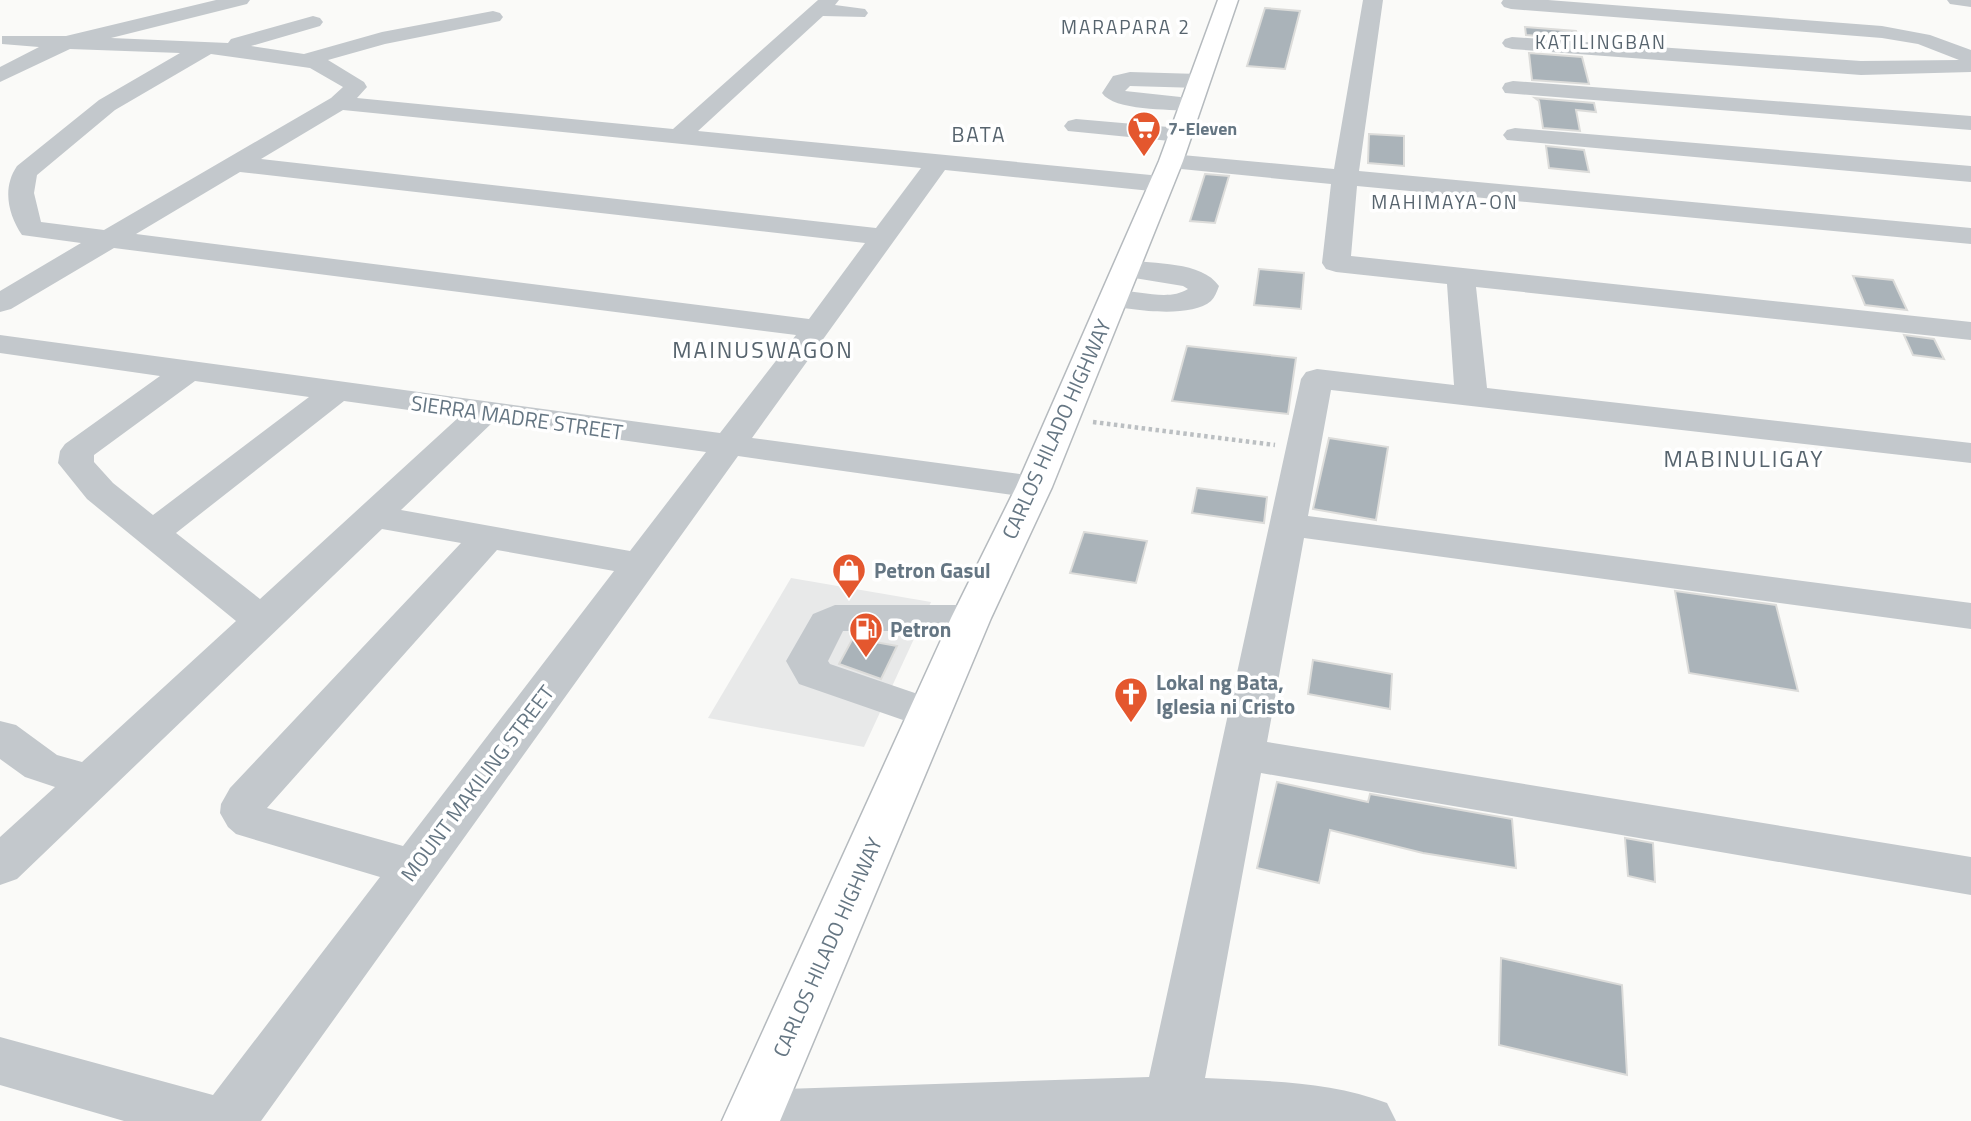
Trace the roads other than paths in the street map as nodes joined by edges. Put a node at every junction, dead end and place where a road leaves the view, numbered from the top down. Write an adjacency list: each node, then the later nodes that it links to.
1 (1228, 0): 23 (main road, CARLOS HILADO HIGHWAY)
2 (1373, 0): 29 (street)
3 (1957, 0): 5 (street)
4 (224, 1): 12 (street)
5 (1971, 1)
6 (1511, 2): 13 (street); 15 (street)
7 (823, 5): 8 (street); 24 (street)
8 (858, 13)
9 (493, 17): 16 (street)
10 (313, 22): 14 (street)
11 (9, 40): 12 (street)
12 (66, 41): 14 (street); 18 (street)
13 (1512, 43): 17 (street); 19 (street)
14 (217, 47): 16 (street); 32 (street)
15 (1971, 57)
16 (305, 60): 20 (street)
17 (1971, 66)
18 (0, 75)
19 (1513, 88): 21 (street); 27 (street)
20 (339, 103): 24 (street); 26 (street)
21 (1971, 123)
22 (1076, 126): 23 (street)
23 (1181, 133): 25 (street); 29 (street); 45 (main road, CARLOS HILADO HIGHWAY)
24 (677, 138): 25 (street)
25 (937, 163): 31 (street, MOUNT MAKILING STREET)
26 (236, 164): 31 (street); 32 (street)
27 (1518, 164): 28 (street); 29 (street); 30 (street)
28 (1971, 174)
29 (1345, 177): 33 (street)
30 (1971, 236)
31 (884, 237): 35 (street, MOUNT MAKILING STREET)
32 (106, 240): 34 (street); 35 (street)
33 (1461, 276): 36 (street); 41 (street)
34 (0, 303)
35 (817, 329): 43 (street, MOUNT MAKILING STREET)
36 (1971, 331)
37 (14, 347): 38 (street); 39 (street, SIERRA MADRE STREET)
38 (0, 368)
39 (187, 371): 40 (street, SIERRA MADRE STREET); 48 (street)
40 (336, 392): 42 (street, SIERRA MADRE STREET); 48 (street)
41 (1471, 396): 44 (street); 47 (street)
42 (484, 412): 43 (street, SIERRA MADRE STREET); 46 (street)
43 (727, 446): 45 (street, SIERRA MADRE STREET); 50 (street, MOUNT MAKILING STREET)
44 (1971, 453)
45 (1034, 488): 52 (main road, CARLOS HILADO HIGHWAY)
46 (373, 516): 49 (street); 53 (street)
47 (1289, 525): 51 (street); 56 (street)
48 (151, 534): 53 (street)
49 (488, 537): 50 (street); 59 (street)
50 (640, 564): 59 (street, MOUNT MAKILING STREET)
51 (1971, 616)
52 (971, 618): 54 (main road, CARLOS HILADO HIGHWAY); 54 (street)
53 (261, 621): 57 (street)
54 (929, 714): 63 (main road, CARLOS HILADO HIGHWAY)
55 (0, 736): 57 (street)
56 (1243, 754): 60 (street); 62 (street)
57 (89, 781): 58 (street)
58 (0, 866)
59 (415, 868): 65 (street, MOUNT MAKILING STREET)
60 (1971, 876)
61 (0, 1062): 64 (street)
62 (1172, 1102): 63 (street); 66 (street)
63 (752, 1119)
64 (214, 1121)
65 (226, 1121)
66 (1367, 1121)

